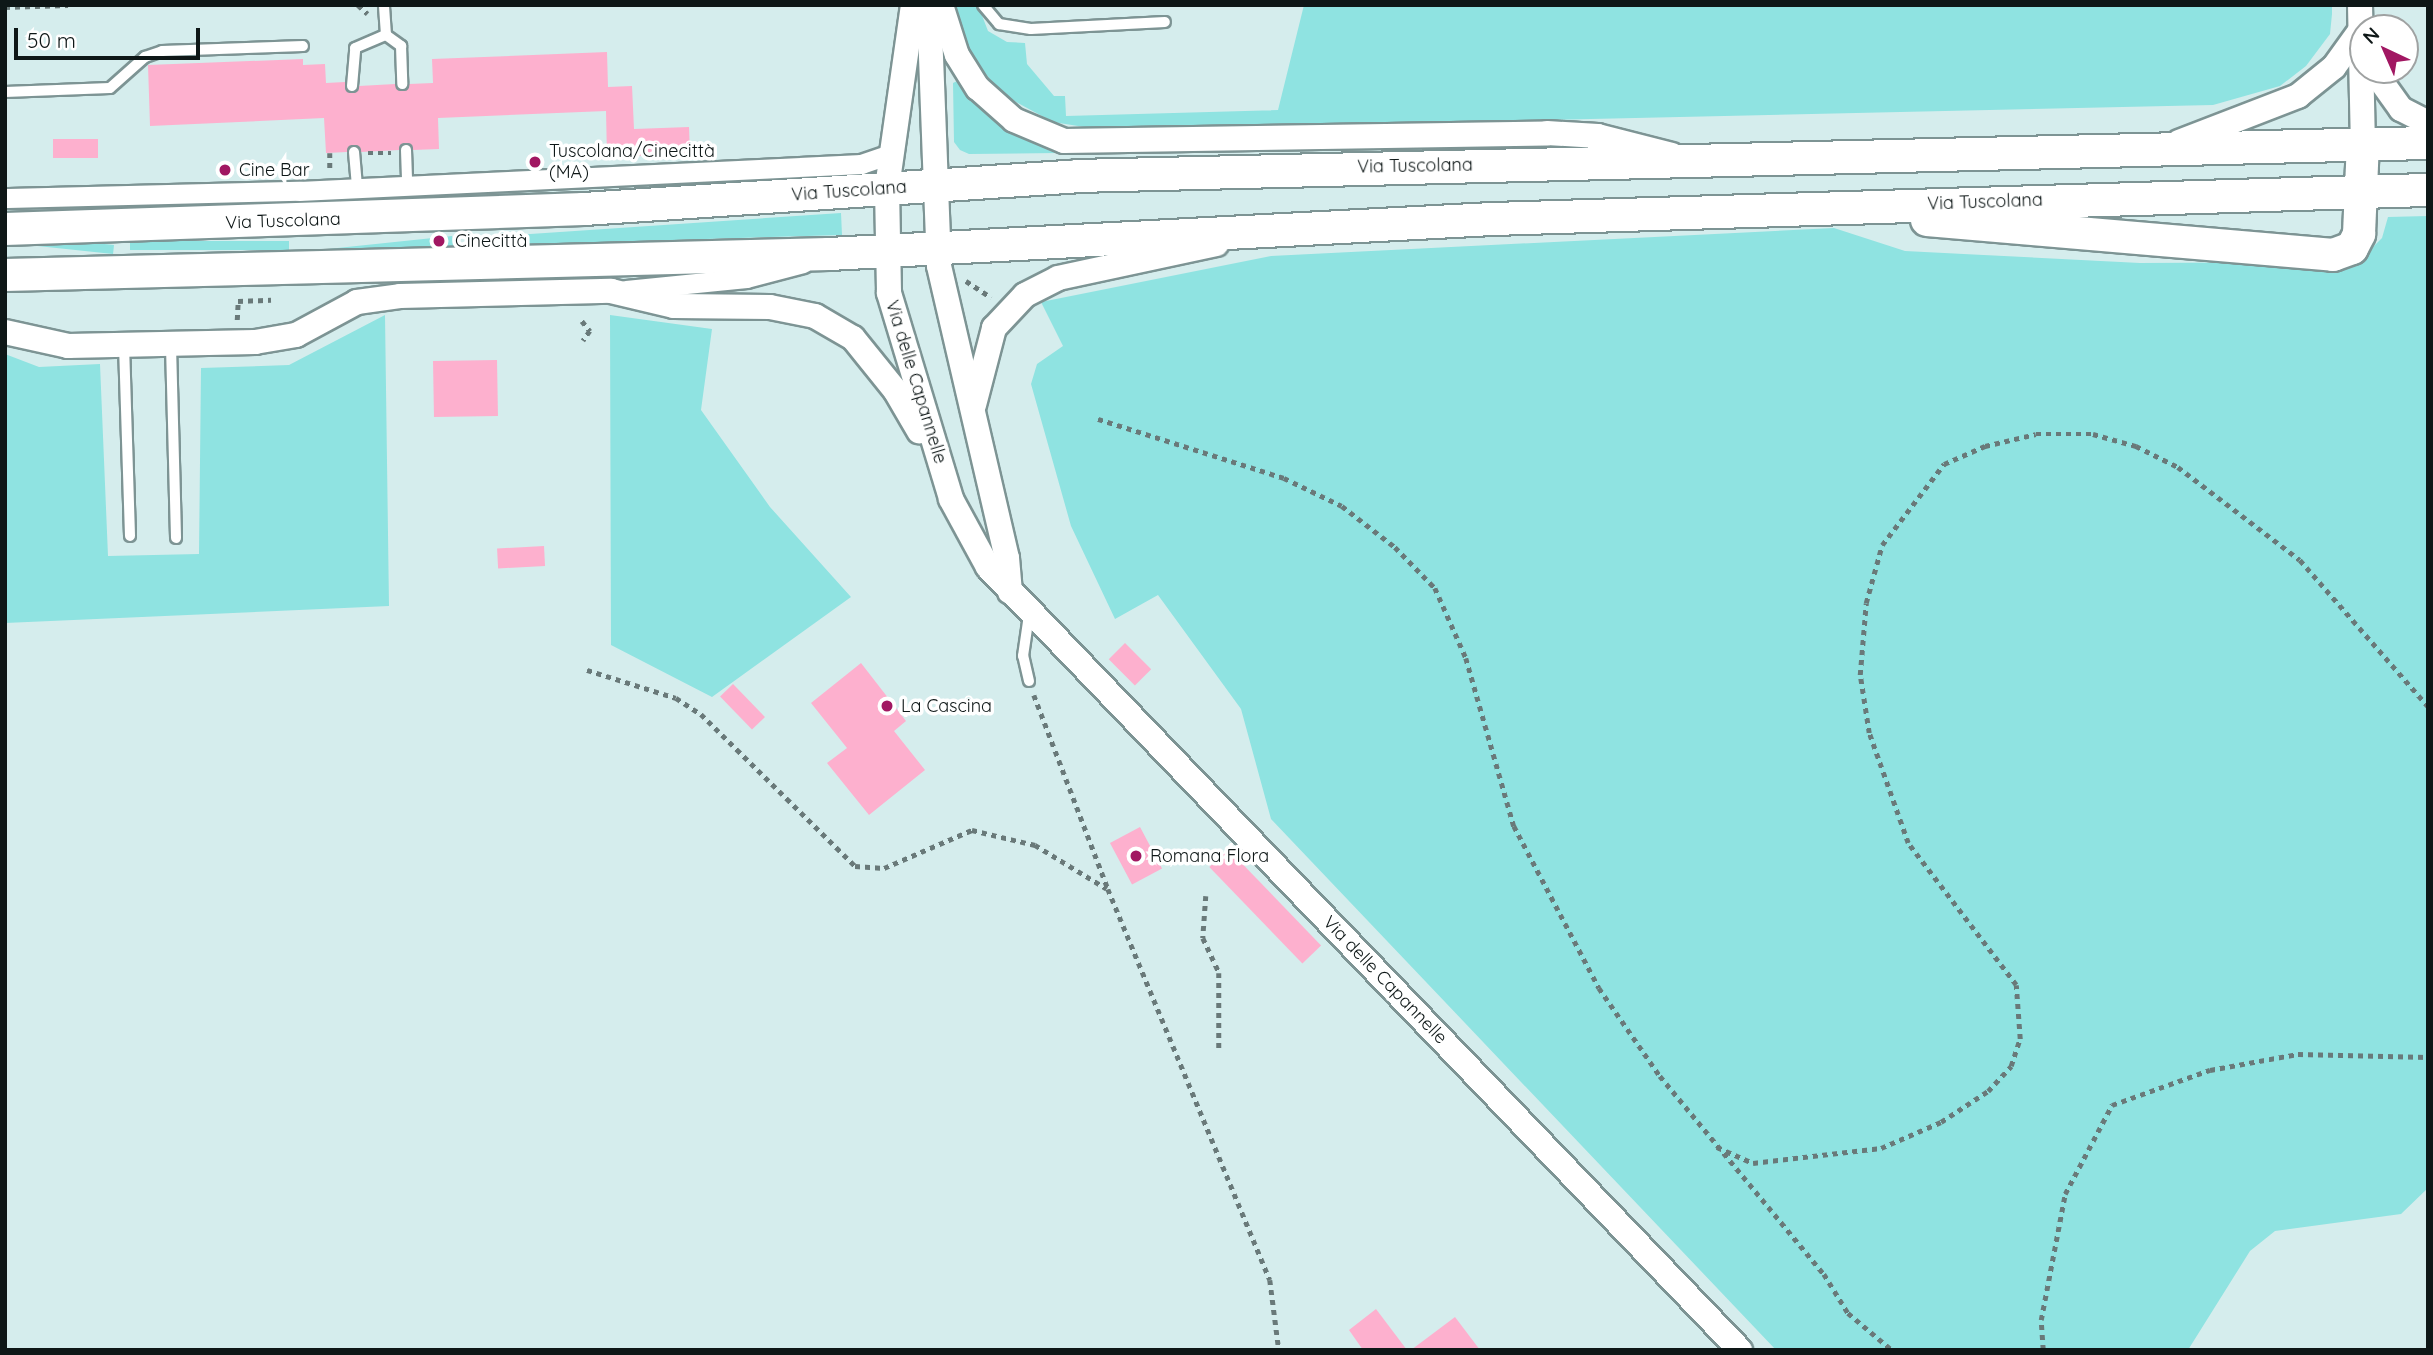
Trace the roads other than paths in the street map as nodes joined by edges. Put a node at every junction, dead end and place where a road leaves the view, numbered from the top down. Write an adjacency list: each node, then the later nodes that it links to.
1 (384, 5): 7 (lane)
2 (913, 5): 21 (street, Via delle Capannelle)
3 (929, 5): 24 (street)
4 (941, 5): 22 (street, Via Tuscolana)
5 (983, 5): 6 (lane)
6 (1165, 22)
7 (386, 35): 10 (lane); 13 (lane)
8 (303, 46): 14 (lane)
9 (2349, 50): 18 (street)
10 (402, 84)
11 (2362, 84): 17 (street)
12 (2383, 84): 15 (street)
13 (352, 86)
14 (5, 92)
15 (2428, 123)
16 (2428, 143): 17 (main road, Via Tuscolana)
17 (2363, 144): 18 (main road, Via Tuscolana); 29 (main road)
18 (2167, 146): 22 (main road, Via Tuscolana)
19 (406, 151): 25 (lane)
20 (354, 153): 26 (lane)
21 (890, 154): 23 (street, Via Tuscolana); 27 (street, Via delle Capannelle)
22 (1693, 161): 24 (main road, Via Tuscolana)
23 (848, 164): 25 (street, Via Tuscolana); 27 (street)
24 (933, 184): 27 (main road, Via Tuscolana); 34 (street)
25 (407, 186): 26 (street, Via Tuscolana)
26 (358, 188): 30 (street, Via Tuscolana)
27 (887, 188): 32 (main road, Via Tuscolana); 35 (street, Via delle Capannelle)
28 (2428, 190): 29 (main road, Via Tuscolana)
29 (2362, 191): 31 (main road, Via Tuscolana); 31 (main road)
30 (5, 198)
31 (1811, 207): 33 (main road, Via Tuscolana)
32 (5, 229)
33 (1275, 231): 34 (main road, Via Tuscolana); 42 (street)
34 (937, 248): 35 (main road, Via Tuscolana); 42 (street)
35 (886, 250): 36 (main road, Via Tuscolana); 43 (street, Via delle Capannelle)
36 (829, 254): 37 (main road, Via Tuscolana); 38 (street, Via Tuscolana)
37 (5, 275)
38 (611, 291): 40 (street, Via Tuscolana); 43 (street)
39 (5, 332): 41 (street, Via Tuscolana)
40 (171, 344): 41 (street, Via Tuscolana); 45 (lane)
41 (124, 345): 44 (lane)
42 (971, 416): 46 (street)
43 (951, 499): 46 (street, Via delle Capannelle)
44 (130, 536)
45 (176, 538)
46 (1010, 592): 47 (street, Via delle Capannelle)
47 (1030, 611): 48 (lane); 49 (street, Via delle Capannelle)
48 (1029, 681)
49 (1740, 1350)

